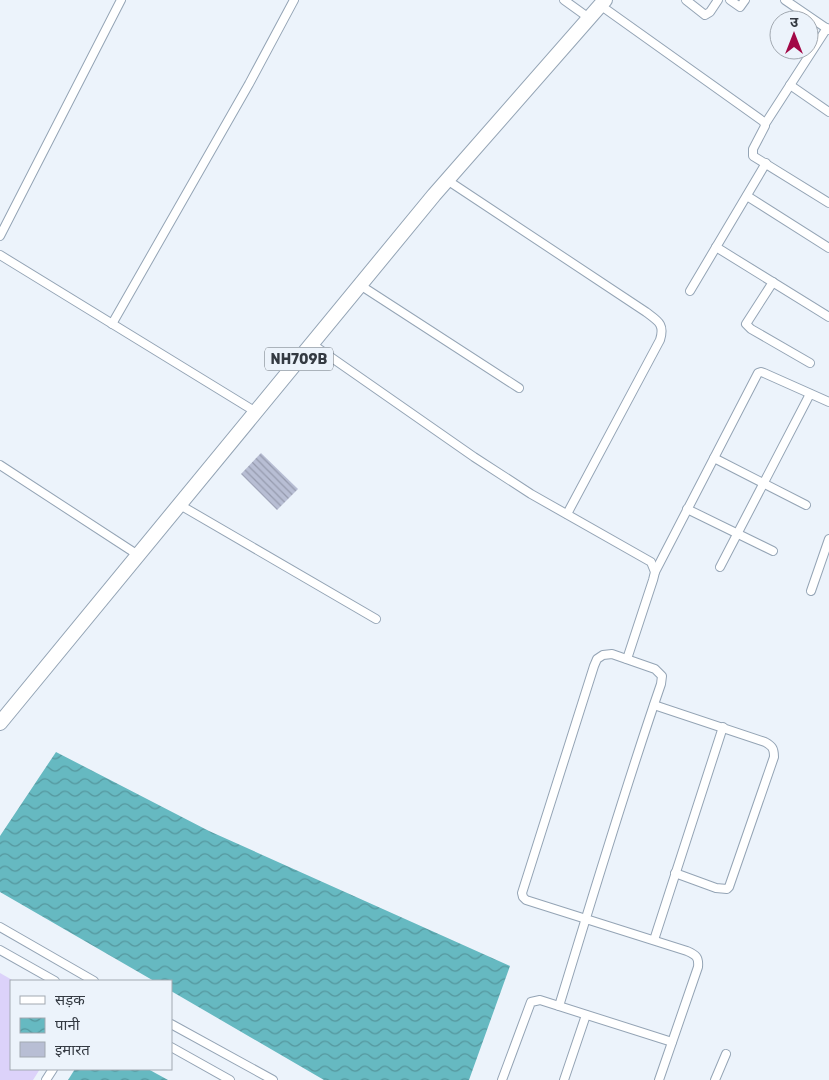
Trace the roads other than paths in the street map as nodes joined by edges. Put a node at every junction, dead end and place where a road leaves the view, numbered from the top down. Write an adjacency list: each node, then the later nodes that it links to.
1 (121, 0): 19 (street)
2 (294, 0): 27 (street)
3 (564, 0): 10 (street)
4 (686, 0): 5 (street)
5 (718, 0)
6 (730, 0): 7 (street)
7 (745, 0)
8 (785, 0): 11 (street)
9 (603, 2): 10 (highway, NH709B); 14 (street)
10 (589, 18): 16 (highway, NH709B)
11 (828, 29): 12 (street)
12 (790, 85): 13 (street); 14 (street)
13 (829, 112)
14 (765, 124): 15 (street)
15 (766, 164): 17 (street); 18 (street)
16 (447, 180): 24 (highway, NH709B); 40 (street)
17 (747, 196): 20 (street); 21 (street)
18 (829, 203)
19 (0, 236)
20 (716, 247): 23 (street); 25 (street)
21 (829, 248)
22 (0, 255): 27 (street)
23 (773, 282): 26 (street); 29 (street)
24 (360, 285): 28 (highway, NH709B); 30 (street)
25 (690, 291)
26 (829, 316)
27 (112, 324): 33 (street)
28 (312, 344): 33 (highway, NH709B); 40 (street)
29 (810, 363)
30 (519, 388)
31 (810, 394): 32 (street); 34 (street); 36 (street)
32 (829, 402)
33 (256, 412): 37 (highway, NH709B)
34 (714, 458): 36 (street); 39 (street)
35 (0, 465): 44 (street)
36 (763, 484): 38 (street); 41 (street)
37 (180, 505): 44 (highway, NH709B); 48 (street)
38 (806, 505)
39 (687, 509): 41 (street); 46 (street)
40 (567, 514): 46 (street)
41 (737, 533): 43 (street); 45 (street)
42 (828, 543): 47 (street)
43 (773, 551)
44 (138, 555): 51 (highway, NH709B)
45 (720, 567)
46 (655, 572): 49 (street)
47 (811, 591)
48 (376, 619)
49 (627, 659): 50 (street); 54 (street)
50 (654, 705): 52 (street); 54 (street)
51 (0, 724)
52 (722, 727): 53 (street); 53 (street)
53 (676, 873): 56 (street)
54 (586, 919): 56 (street); 60 (street)
55 (0, 927): 59 (street)
56 (654, 940): 63 (street)
57 (0, 950): 58 (street)
58 (53, 980)
59 (92, 980)
60 (559, 1006): 61 (street); 68 (street)
61 (586, 1015): 63 (street); 69 (street)
62 (172, 1025): 67 (street)
63 (672, 1042): 70 (street)
64 (172, 1048): 66 (street)
65 (726, 1054): 71 (street)
66 (230, 1080)
67 (273, 1080)
68 (502, 1080)
69 (564, 1080)
70 (659, 1080)
71 (715, 1080)

